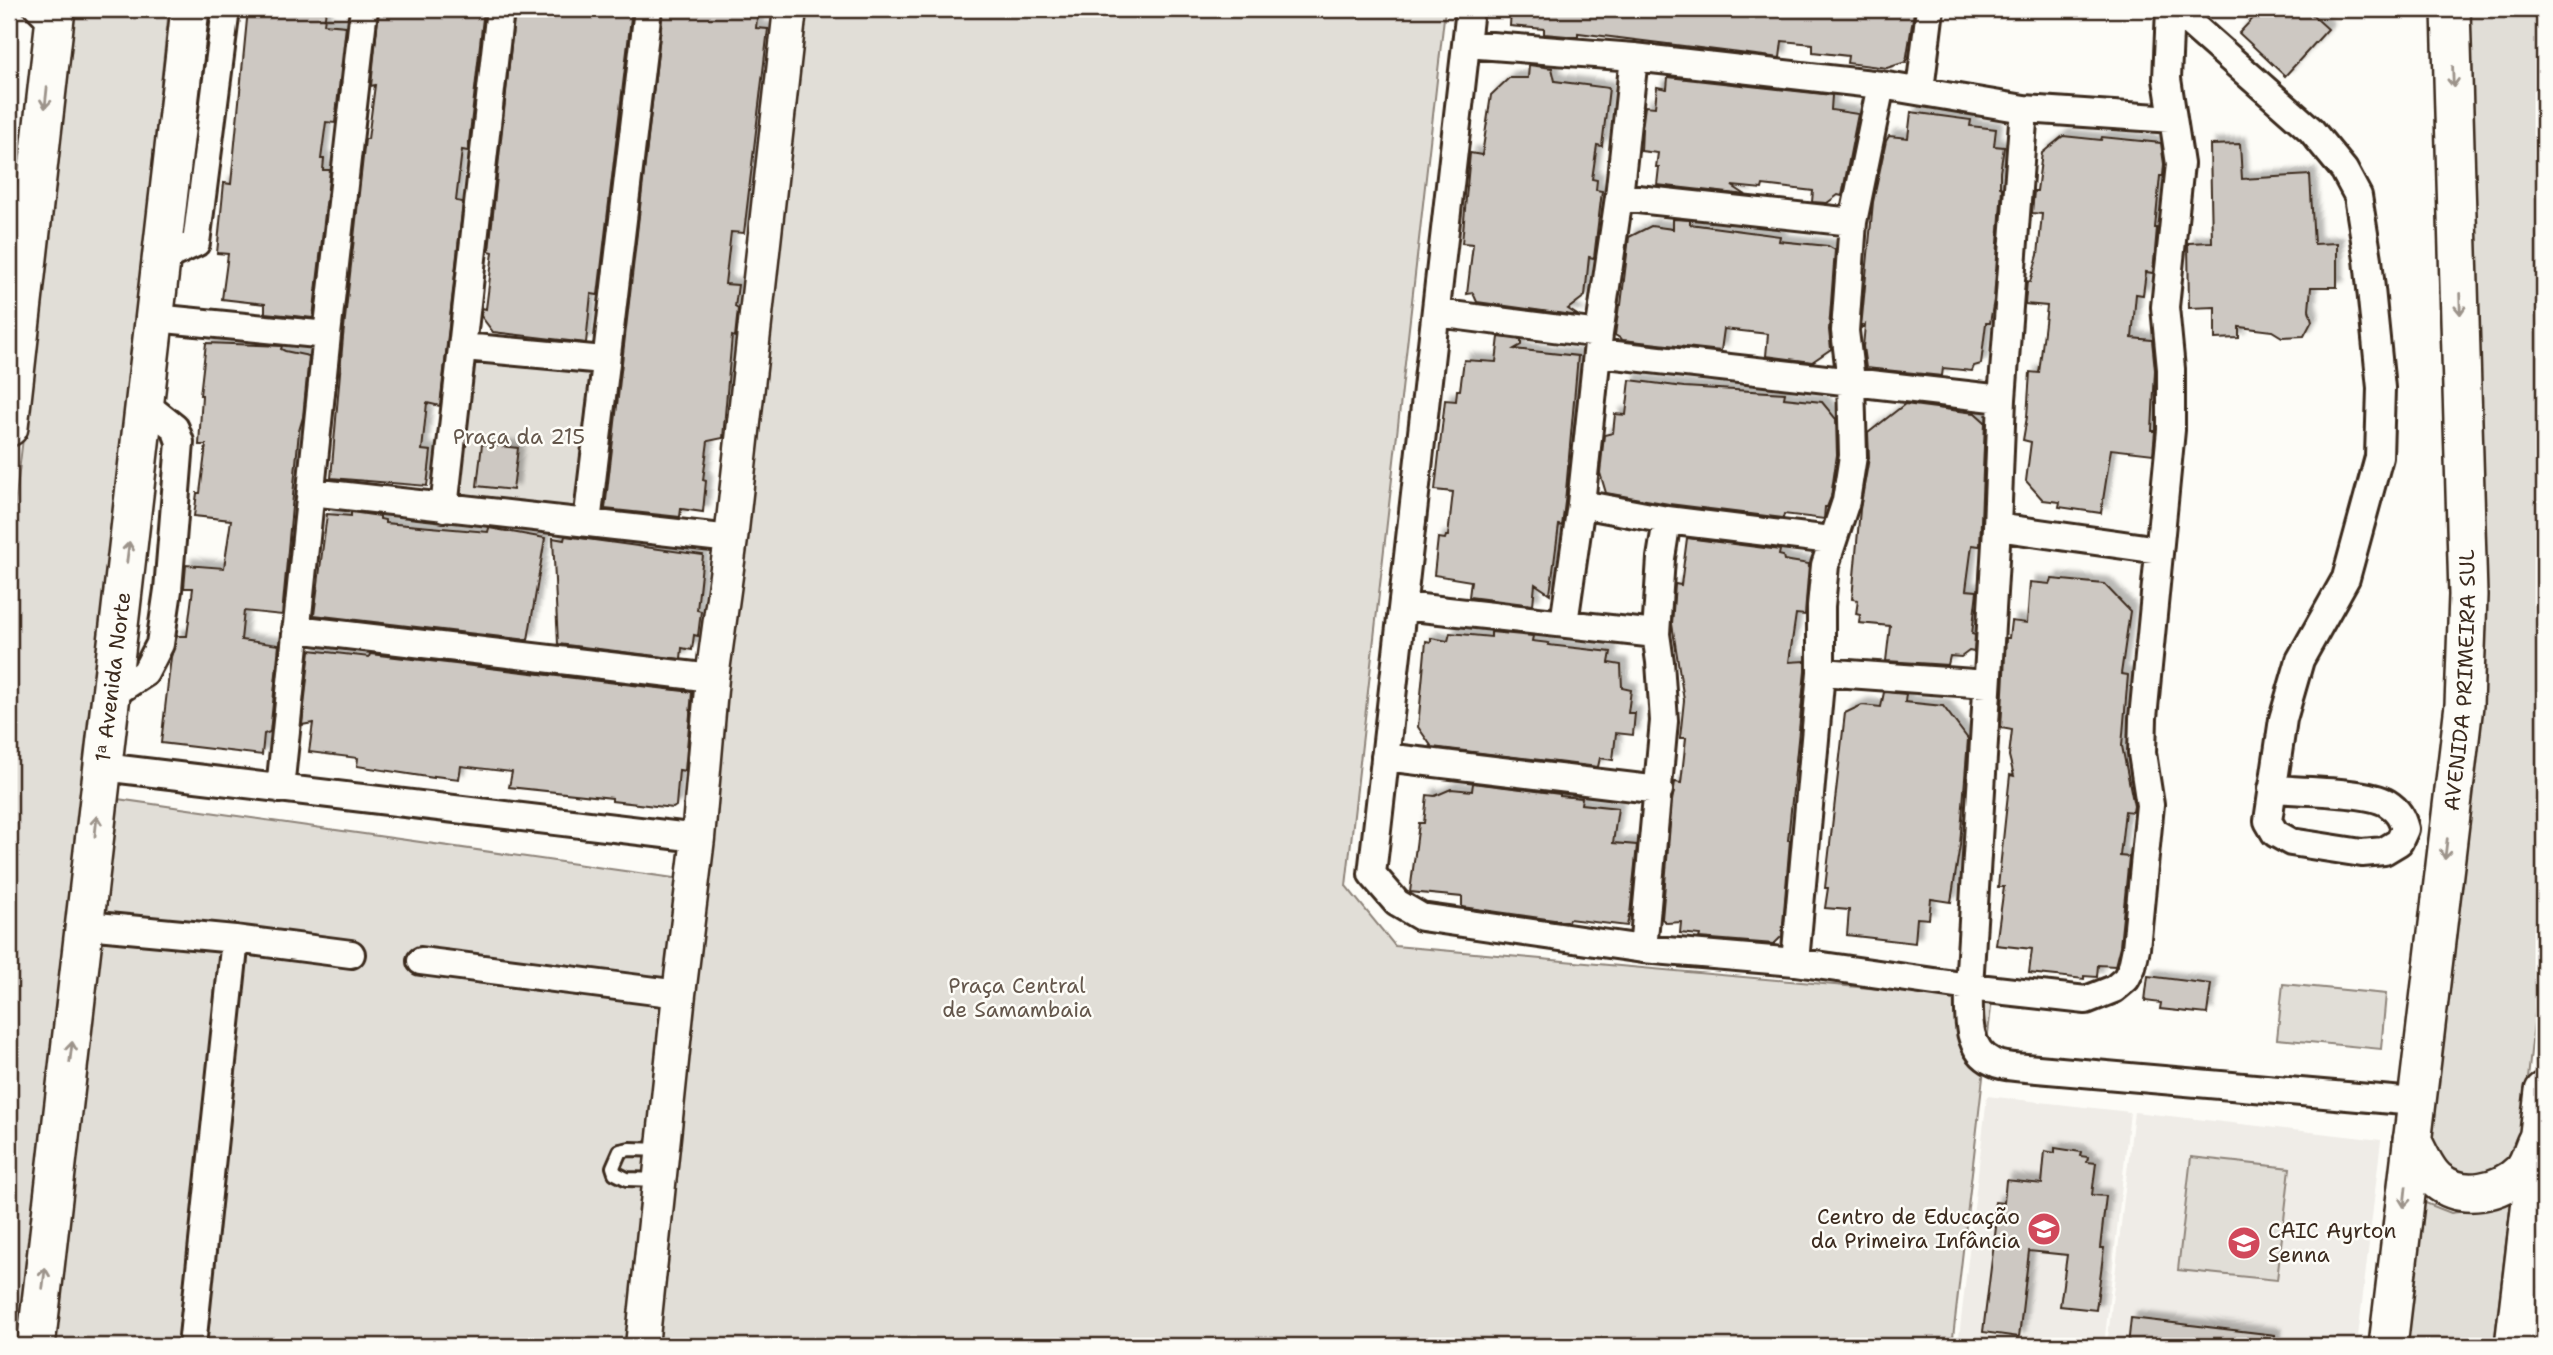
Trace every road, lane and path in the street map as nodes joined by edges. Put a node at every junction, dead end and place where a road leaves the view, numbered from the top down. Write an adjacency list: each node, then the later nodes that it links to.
1 (190, 9): 20 (main road, 1ᵃ Avenida Norte)
2 (226, 9): 20 (street)
3 (364, 9): 23 (street)
4 (500, 9): 25 (street)
5 (648, 9): 26 (street)
6 (790, 9): 36 (street)
7 (1470, 9): 12 (street)
8 (1930, 9): 15 (street)
9 (2172, 9): 17 (street); 49 (street)
10 (2451, 9): 61 (main road, AVENIDA PRIMEIRA SUL, one-way to 61)
11 (47, 16): 29 (main road, one-way to 29)
12 (1466, 44): 13 (street); 21 (street)
13 (1634, 57): 14 (street); 18 (street)
14 (1881, 85): 15 (street); 19 (street)
15 (1920, 90): 16 (street)
16 (2024, 109): 17 (street); 28 (street)
17 (2173, 119): 38 (street)
18 (1619, 197): 19 (street); 24 (street)
19 (1853, 222): 27 (street)
20 (161, 259): 22 (main road, 1ᵃ Avenida Norte)
21 (1437, 313): 24 (street); 39 (street)
22 (155, 318): 23 (street); 47 (main road, 1ᵃ Avenida Norte)
23 (327, 335): 30 (street)
24 (1599, 344): 27 (street); 31 (street)
25 (464, 347): 26 (street); 32 (street)
26 (604, 360): 34 (street)
27 (1851, 381): 28 (street); 37 (street)
28 (2002, 399): 35 (street)
29 (9, 427)
30 (311, 492): 32 (street); 41 (street)
31 (1581, 505): 33 (street); 40 (street)
32 (444, 508): 34 (street)
33 (1667, 520): 37 (street); 42 (street)
34 (587, 523): 36 (street)
35 (1997, 527): 38 (street); 45 (street)
36 (730, 539): 44 (street)
37 (1831, 540): 43 (street)
38 (2159, 550): 58 (street)
39 (1404, 606): 40 (street); 46 (street)
40 (1564, 623): 42 (street)
41 (296, 629): 44 (street); 48 (street)
42 (1656, 634): 50 (street)
43 (1821, 672): 45 (street); 57 (street)
44 (712, 678): 51 (street)
45 (1987, 684): 58 (street)
46 (1385, 757): 50 (street); 54 (street)
47 (103, 767): 48 (street); 52 (main road, 1ᵃ Avenida Norte, one-way to 47)
48 (280, 789): 51 (street)
49 (2272, 789): 49 (street)
50 (1659, 790): 54 (street)
51 (698, 838): 59 (street)
52 (86, 925): 53 (street); 64 (main road, 1ᵃ Avenida Norte, one-way to 52)
53 (235, 939): 55 (street); 65 (street)
54 (1643, 949): 57 (street)
55 (351, 954)
56 (421, 961): 59 (street)
57 (1795, 962): 58 (street)
58 (1969, 987): 61 (street)
59 (679, 993): 66 (street)
60 (2544, 1091): 62 (main road)
61 (2416, 1102): 63 (main road, AVENIDA PRIMEIRA SUL)
62 (2540, 1133): 63 (main road); 68 (main road)
63 (2412, 1140): 67 (main road, AVENIDA PRIMEIRA SUL, one-way to 67)
64 (36, 1346)
65 (192, 1346)
66 (642, 1346)
67 (2388, 1346)
68 (2514, 1346)

